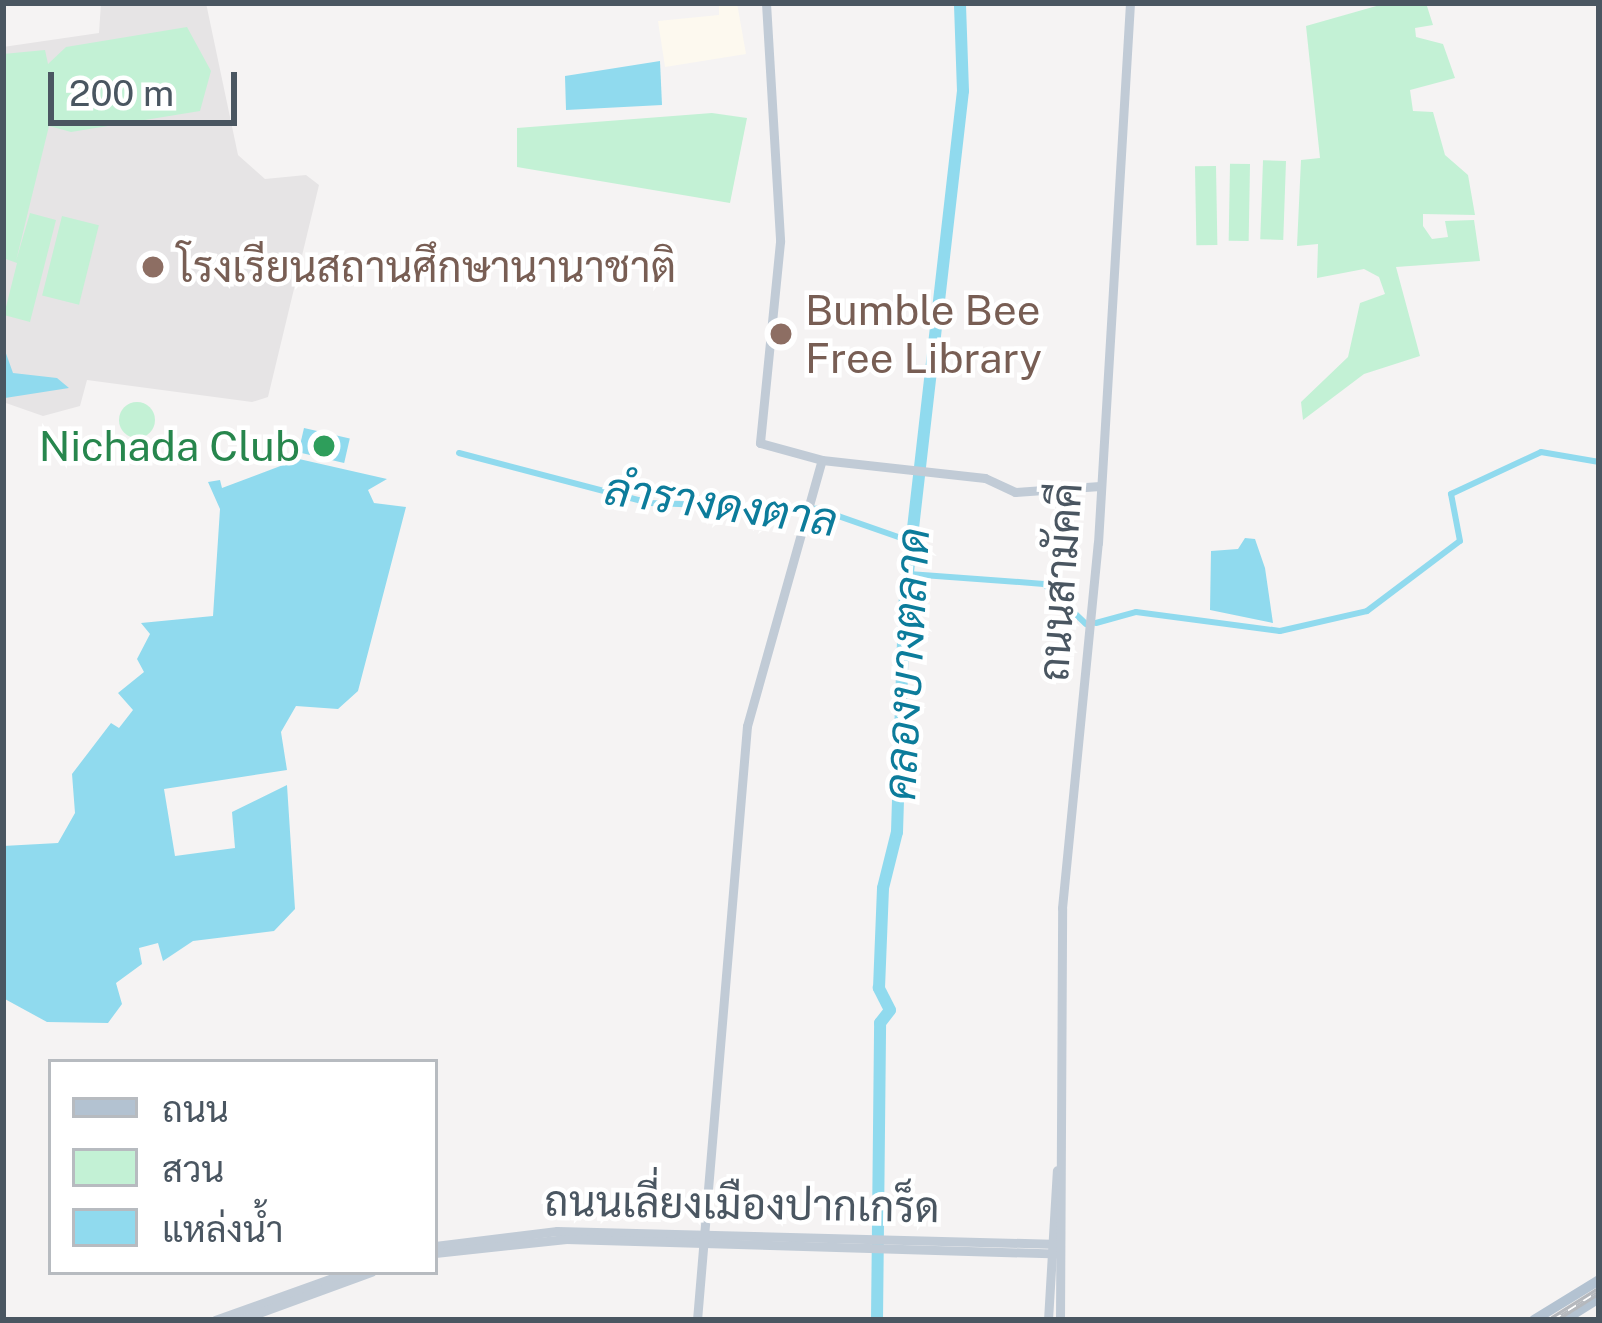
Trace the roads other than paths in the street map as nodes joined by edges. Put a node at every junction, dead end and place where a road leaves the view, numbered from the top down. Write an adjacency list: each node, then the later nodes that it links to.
1 (766, 3): 3 (main road)
2 (1130, 3): 4 (main road, ถนนสามัคคี)
3 (822, 460): 4 (main road); 7 (main road)
4 (1100, 486): 5 (main road, ถนนสามัคคี)
5 (1058, 1165): 6 (main road, ถนนสามัคคี); 10 (main road, ถนนสามัคคี)
6 (1053, 1214): 8 (main road); 10 (main road, ถนนสามัคคี)
7 (704, 1237): 9 (main road, ถนนเลี่ยงเมืองปากเกร็ด); 11 (main road, ถนนเลี่ยงเมืองปากเกร็ด); 18 (main road)
8 (1028, 1242): 9 (main road, ถนนเลี่ยงเมืองปากเกร็ด); 10 (main road, ถนนเลี่ยงเมืองปากเกร็ด)
9 (887, 1244): 10 (main road, ถนนเลี่ยงเมืองปากเกร็ด)
10 (1054, 1249): 19 (main road, ถนนสามัคคี); 20 (main road, ถนนสามัคคี)
11 (438, 1250)
12 (341, 1275): 16 (main road)
13 (362, 1275): 17 (main road)
14 (1599, 1280): 21 (main road)
15 (1599, 1298): 22 (main road)
16 (215, 1320)
17 (240, 1320)
18 (697, 1320)
19 (1048, 1320)
20 (1060, 1320)
21 (1534, 1320)
22 (1564, 1320)

